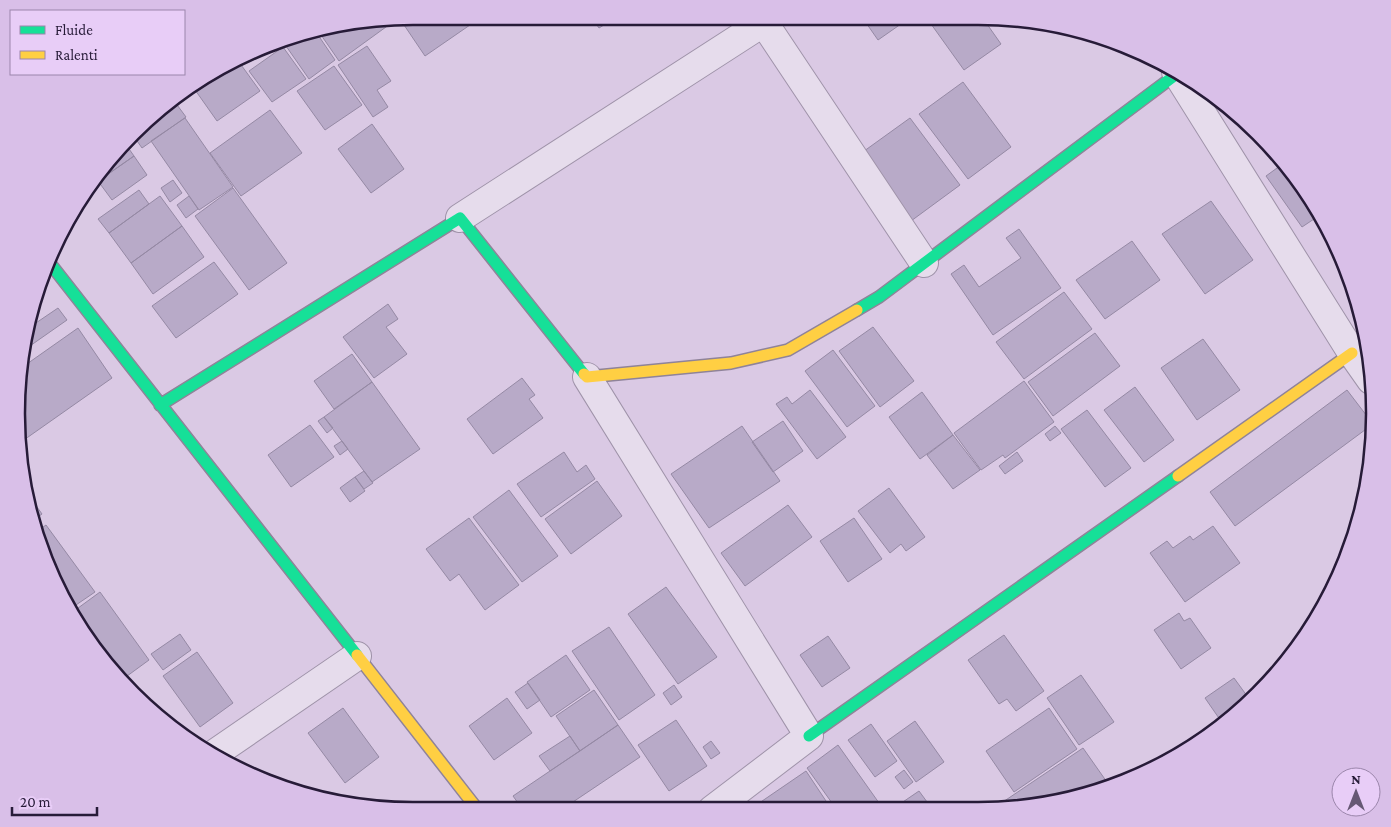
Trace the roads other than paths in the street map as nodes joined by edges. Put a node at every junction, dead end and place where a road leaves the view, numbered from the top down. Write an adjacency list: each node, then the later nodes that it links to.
1 (753, 25): 5 (street)
2 (766, 25): 6 (street)
3 (1172, 77): 6 (street)
4 (1184, 85): 8 (street)
5 (460, 218): 10 (street); 11 (street)
6 (924, 263): 10 (street)
7 (54, 268): 11 (street)
8 (1352, 353): 9 (street); 13 (street)
9 (1363, 368)
10 (586, 377): 13 (street)
11 (160, 405): 12 (street)
12 (358, 656): 14 (street); 15 (street)
13 (809, 736): 16 (street)
14 (219, 750)
15 (472, 802)
16 (722, 802)

